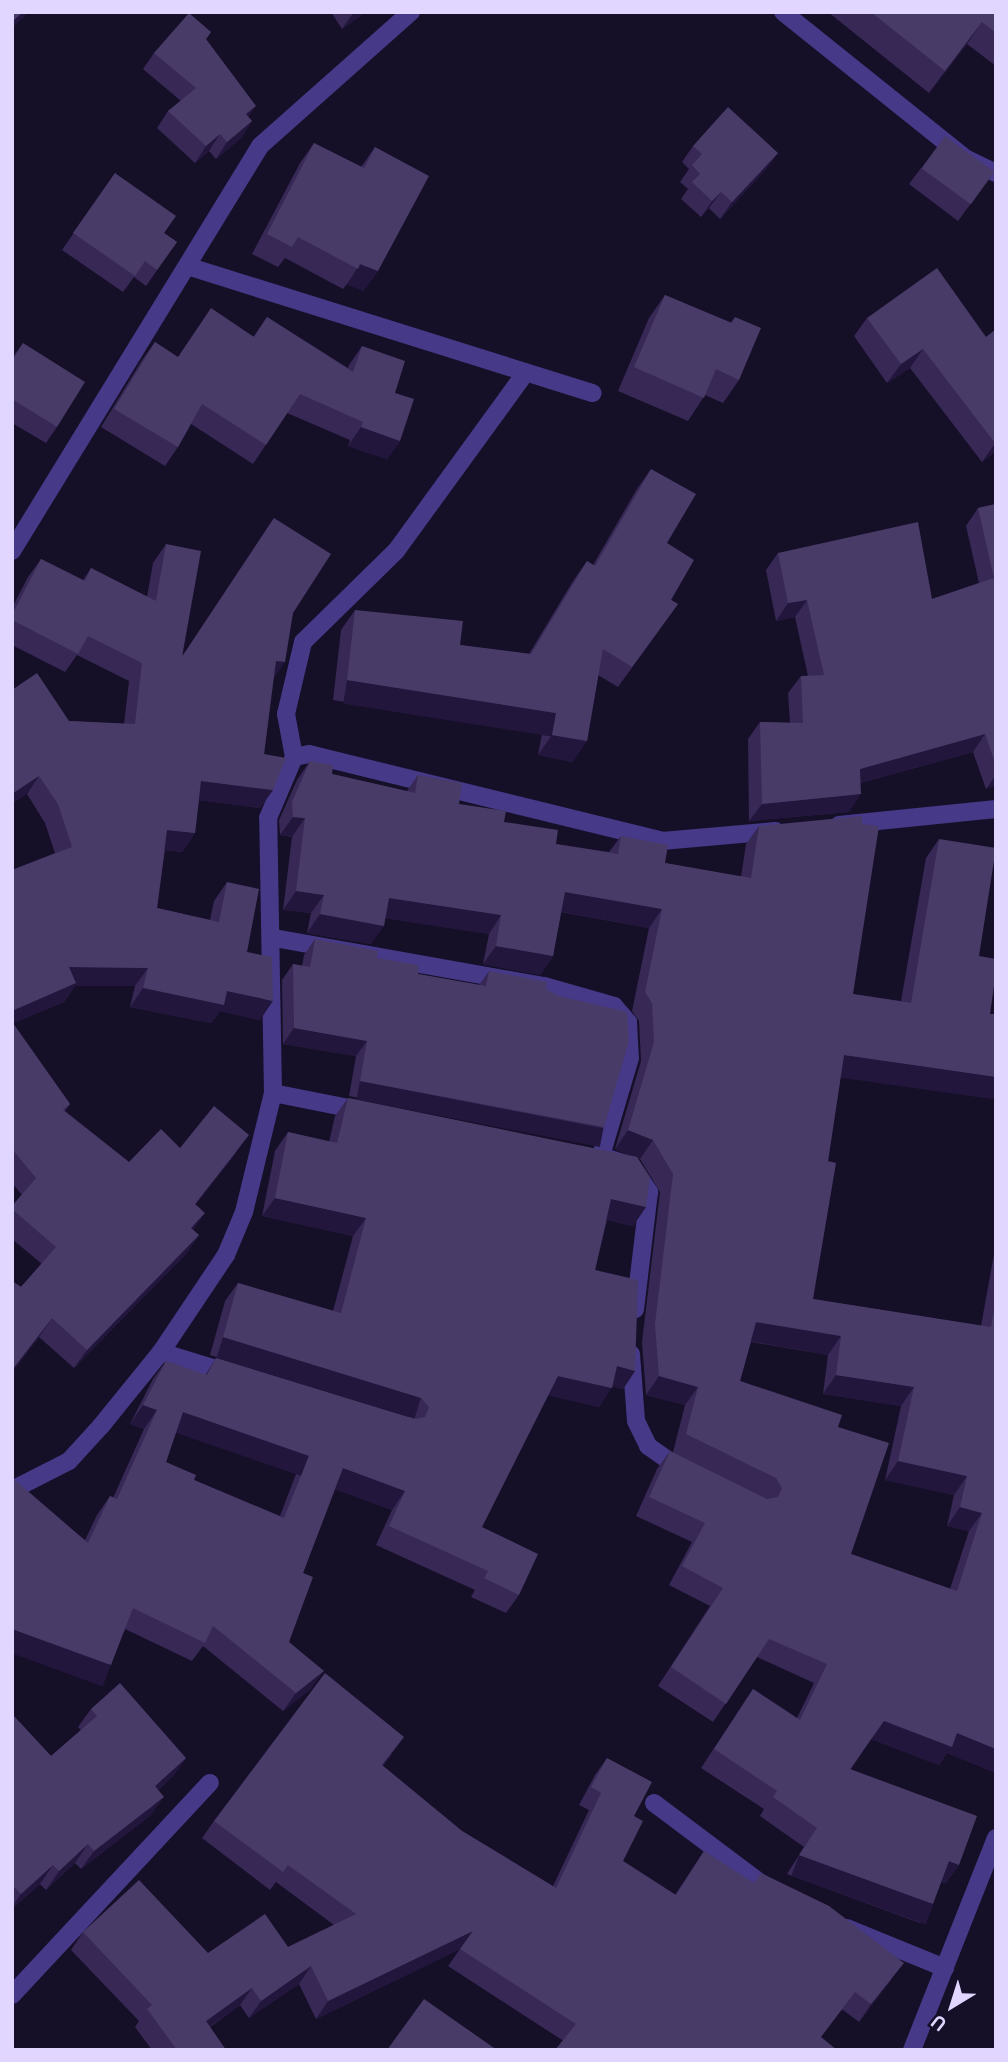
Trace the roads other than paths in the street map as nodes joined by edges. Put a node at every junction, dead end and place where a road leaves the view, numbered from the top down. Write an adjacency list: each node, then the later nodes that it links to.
1 (411, 12): 4 (street)
2 (783, 12): 3 (street)
3 (996, 173)
4 (187, 266): 5 (street); 7 (street)
5 (526, 372): 6 (street); 8 (street)
6 (593, 393)
7 (12, 551)
8 (294, 757): 11 (street); 12 (street)
9 (996, 808): 10 (street)
10 (820, 827)
11 (793, 830)
12 (274, 938): 13 (street); 17 (street)
13 (273, 1093): 14 (street); 15 (street)
14 (382, 1114)
15 (161, 1352): 16 (street); 18 (street)
16 (251, 1380)
17 (700, 1478)
18 (12, 1490)
19 (210, 1783): 25 (street)
20 (653, 1803): 22 (street)
21 (996, 1838): 24 (street)
22 (795, 1905)
23 (831, 1921): 24 (street)
24 (945, 1968): 26 (street)
25 (12, 1995)
26 (912, 2050)

